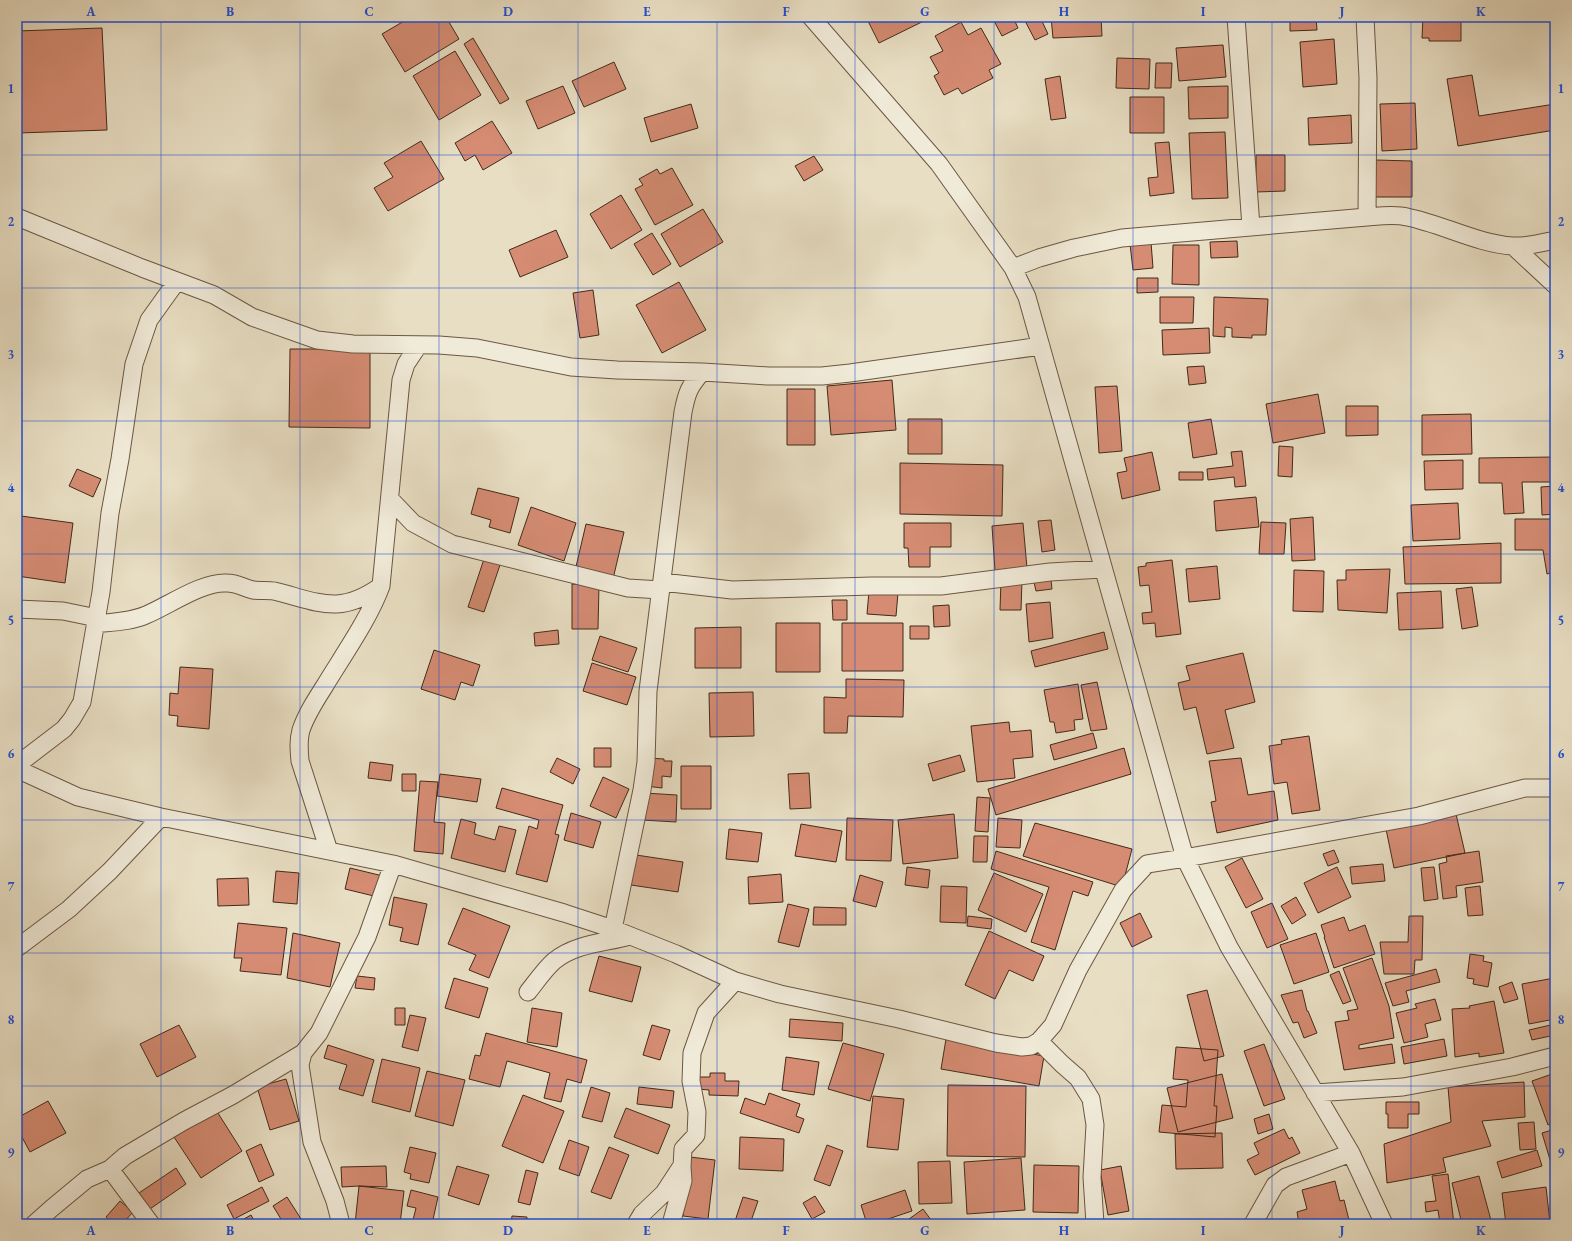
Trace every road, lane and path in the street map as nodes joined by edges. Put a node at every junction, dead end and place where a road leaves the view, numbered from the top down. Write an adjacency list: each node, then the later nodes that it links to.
1 (810, 17): 9 (street)
2 (1236, 17): 6 (street)
3 (1365, 17): 5 (street)
4 (17, 217): 10 (street)
5 (1367, 217): 6 (street); 8 (street)
6 (1251, 227): 9 (street)
7 (1555, 240): 8 (street)
8 (1513, 246): 11 (street)
9 (1013, 268): 13 (street)
10 (177, 281): 12 (street); 20 (street)
11 (1555, 285)
12 (418, 346): 14 (street); 15 (street)
13 (1042, 346): 14 (street); 16 (street)
14 (702, 372): 18 (street)
15 (390, 499): 17 (street); 18 (street)
16 (1103, 569): 18 (street); 26 (street)
17 (381, 586): 20 (street); 25 (street)
18 (661, 586): 28 (street)
19 (17, 609): 20 (street)
20 (96, 621): 21 (street)
21 (17, 765)
22 (17, 769): 24 (street)
23 (1555, 788): 26 (street)
24 (161, 818): 25 (street); 30 (street)
25 (329, 851): 27 (street)
26 (1185, 858): 33 (street); 36 (street)
27 (393, 864): 28 (street); 34 (street)
28 (613, 929): 29 (street)
29 (630, 936): 31 (street); 32 (street)
30 (17, 948)
31 (735, 981): 33 (street); 38 (street)
32 (528, 992)
33 (1039, 1041): 45 (street)
34 (303, 1053): 39 (street); 42 (street)
35 (1555, 1056): 36 (street)
36 (1315, 1093): 37 (street)
37 (1351, 1153): 46 (street); 47 (street)
38 (682, 1167): 43 (street); 44 (street)
39 (110, 1169): 40 (street); 41 (street)
40 (34, 1224)
41 (151, 1224)
42 (341, 1224)
43 (636, 1224)
44 (671, 1224)
45 (1095, 1224)
46 (1253, 1224)
47 (1384, 1224)

